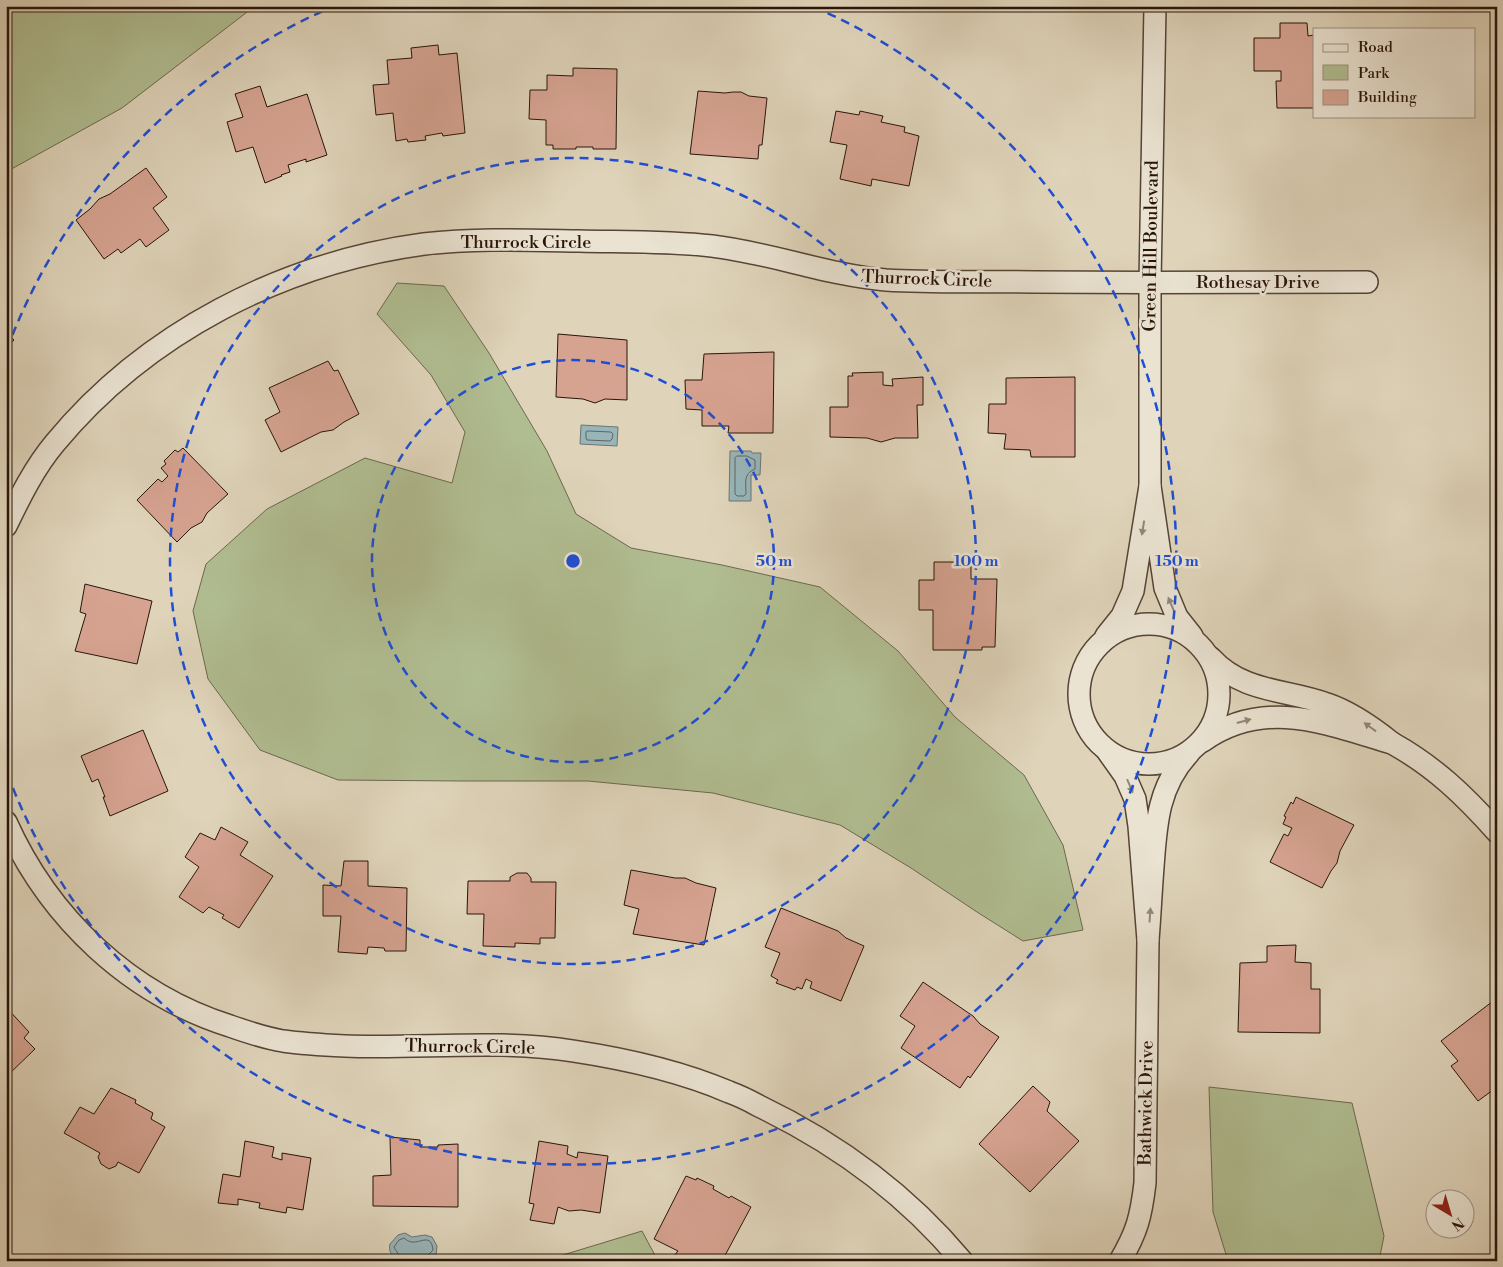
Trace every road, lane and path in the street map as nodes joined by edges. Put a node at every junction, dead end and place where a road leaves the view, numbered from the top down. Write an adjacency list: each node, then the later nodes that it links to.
1 (1155, 6): 3 (street, Green Hill Boulevard)
2 (1367, 282): 3 (street, Rothesay Drive)
3 (1150, 283): 4 (street, Green Hill Boulevard); 5 (street, Thurrock Circle)
4 (1150, 486): 6 (street, Green Hill Boulevard, one-way to 4); 7 (street, Green Hill Boulevard, one-way to 7)
5 (6, 526)
6 (1201, 647): 7 (street); 8 (street, Green Hill Boulevard, one-way to 6); 10 (street)
7 (1096, 649): 9 (street)
8 (1392, 743): 10 (street, Green Hill Boulevard, one-way to 8); 12 (street, Green Hill Boulevard)
9 (1102, 747): 10 (street); 13 (street, Bathwick Drive, one-way to 13)
10 (1195, 747): 13 (street, Bathwick Drive, one-way to 10)
11 (6, 822): 14 (street, Thurrock Circle)
12 (1497, 832)
13 (1148, 940): 15 (street, Bathwick Drive)
14 (962, 1261)
15 (1120, 1261)

